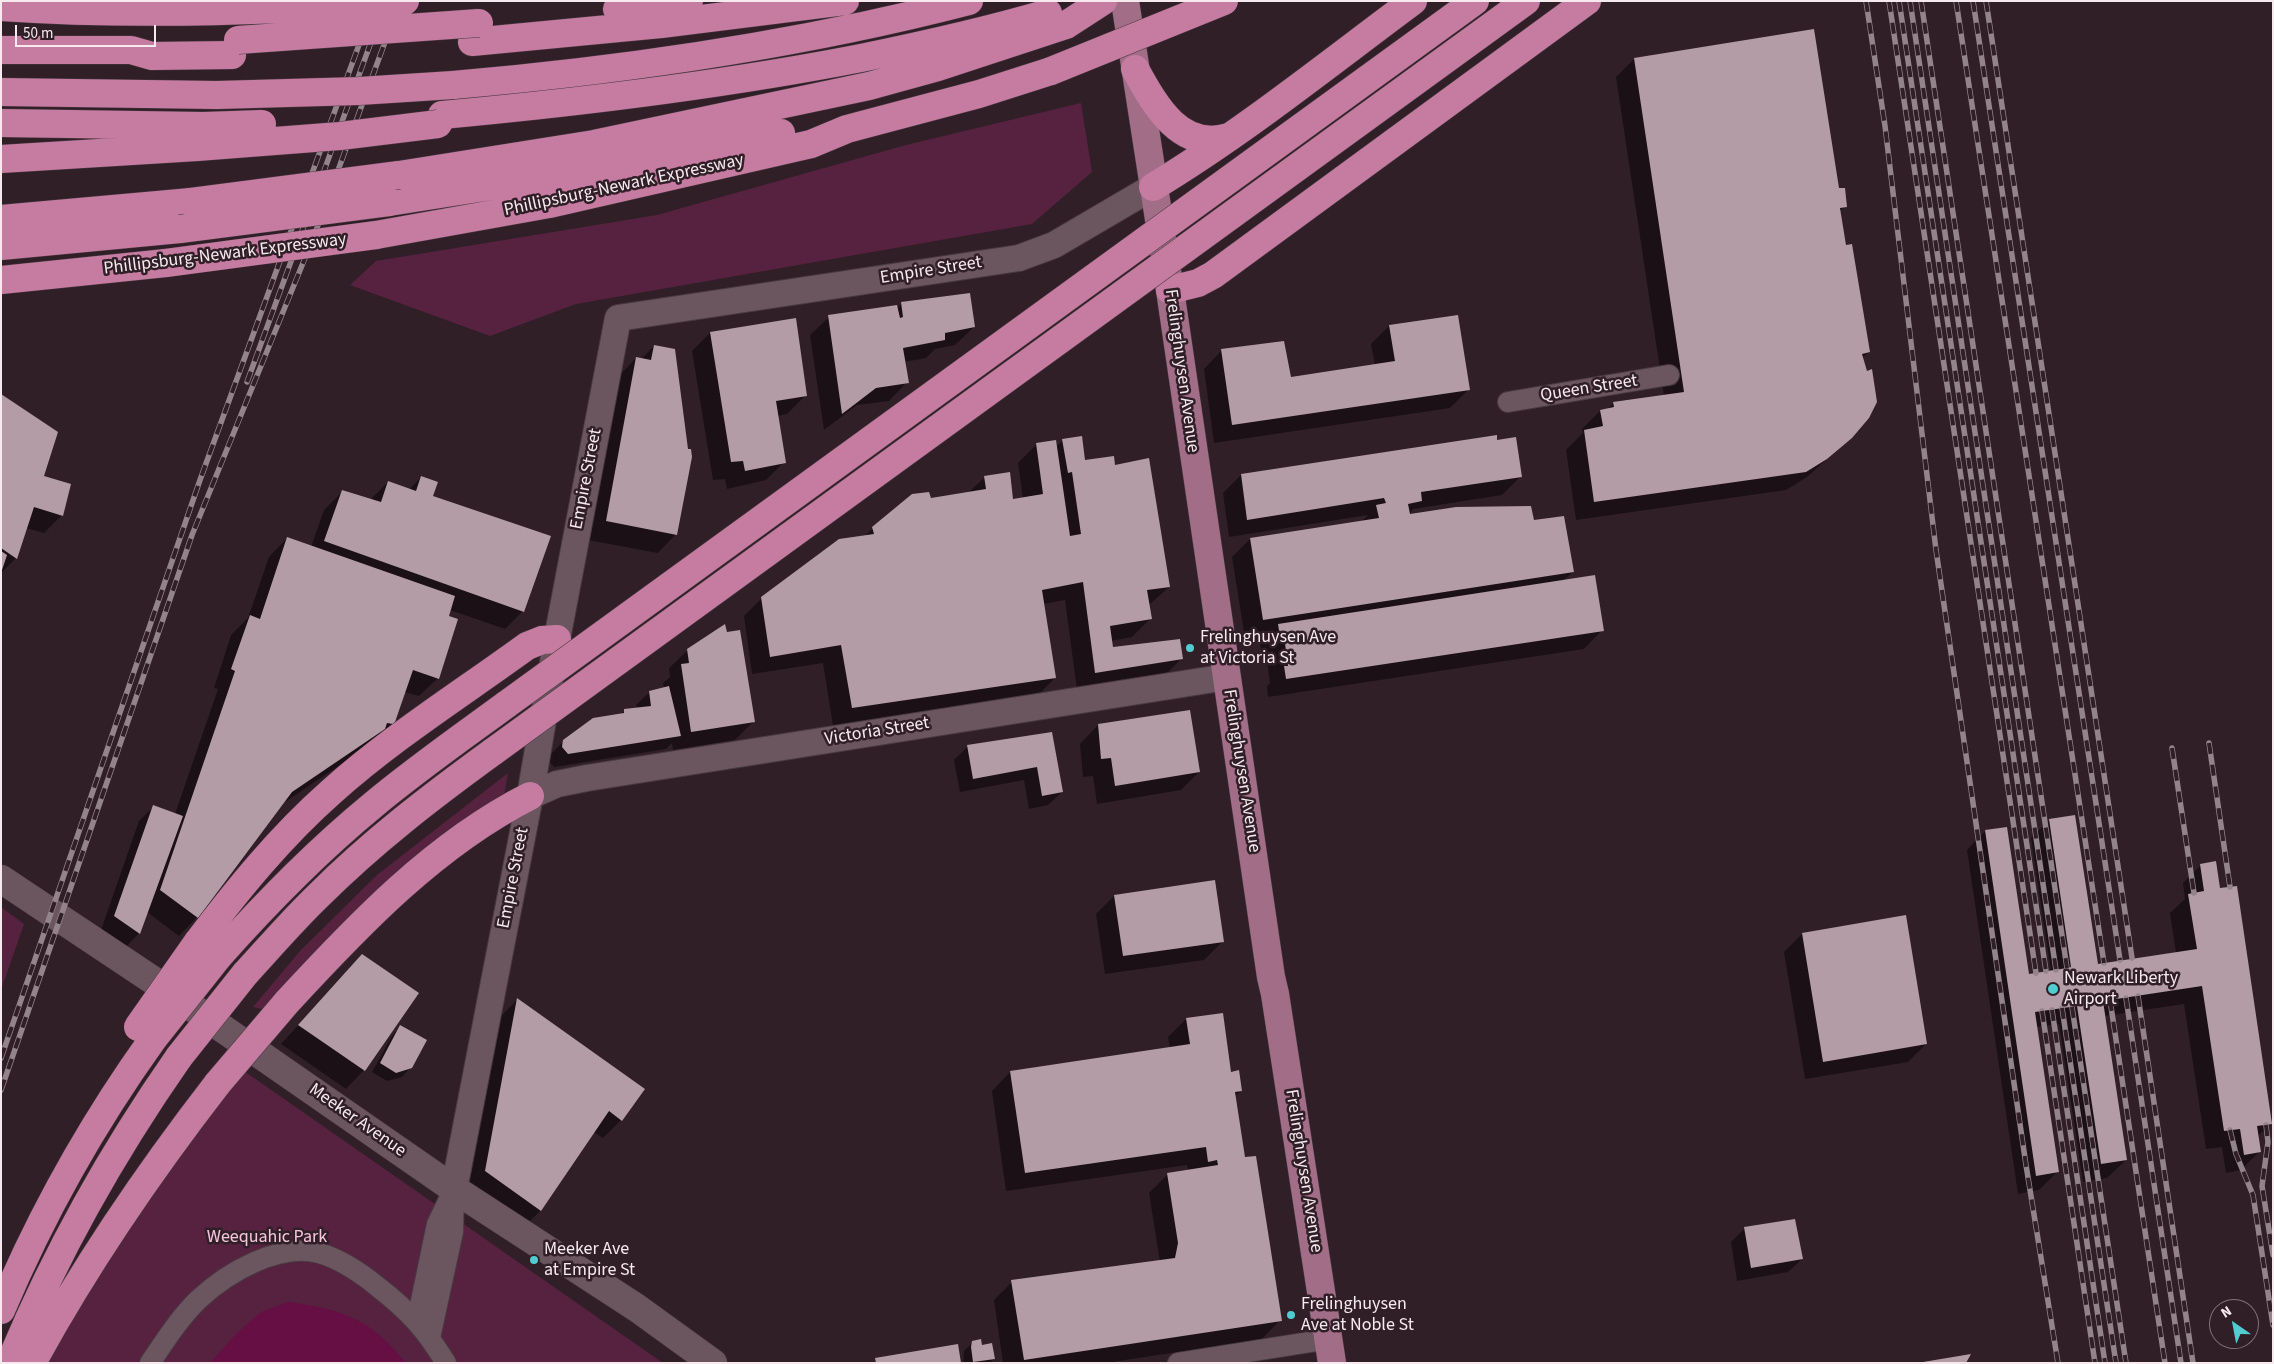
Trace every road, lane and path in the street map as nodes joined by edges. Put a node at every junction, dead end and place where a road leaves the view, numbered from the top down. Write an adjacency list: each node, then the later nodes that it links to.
1 (405, 1): 13 (highway, bridge)
2 (689, 1): 15 (highway)
3 (845, 1): 15 (highway)
4 (968, 1): 18 (highway, bridge)
5 (1086, 1): 14 (highway)
6 (1103, 1): 14 (highway)
7 (1125, 1): 17 (main road, Frelinghuysen Avenue)
8 (1224, 1): 22 (highway, bridge)
9 (1414, 1): 21 (highway)
10 (1475, 1): 36 (highway, bridge)
11 (1526, 1): 42 (highway, bridge)
12 (1587, 1): 29 (highway)
13 (1, 6)
14 (1045, 23): 20 (highway, bridge); 22 (highway)
15 (548, 26): 16 (highway)
16 (1, 50)
17 (1135, 69): 21 (highway); 25 (main road, Frelinghuysen Avenue)
18 (1, 92)
19 (1, 123): 20 (highway)
20 (201, 136): 23 (highway)
21 (1228, 137): 25 (highway)
22 (708, 145): 24 (highway); 24 (highway, Phillipsburg-Newark Expressway)
23 (1, 158)
24 (603, 167): 26 (highway, bridge); 27 (highway, bridge); 28 (highway, Phillipsburg-Newark Expressway, bridge)
25 (1153, 187): 29 (main road, Frelinghuysen Avenue); 32 (street, Empire Street)
26 (1, 219)
27 (1, 246)
28 (1, 280)
29 (1170, 290): 33 (main road, Frelinghuysen Avenue)
30 (1669, 375): 31 (street, Queen Street)
31 (1508, 402)
32 (557, 639): 34 (street, Empire Street); 36 (highway)
33 (1227, 677): 34 (street, Victoria Street); 41 (main road, Frelinghuysen Avenue)
34 (530, 796): 37 (street, Empire Street); 43 (highway, bridge)
35 (1, 879): 37 (main road, Meeker Avenue)
36 (208, 950): 38 (highway, bridge)
37 (454, 1189): 39 (street); 40 (street); 46 (main road, Meeker Avenue)
38 (1, 1310)
39 (417, 1320): 40 (street); 44 (street)
40 (430, 1338): 45 (street)
41 (1331, 1351): 47 (street)
42 (10, 1363)
43 (32, 1363)
44 (150, 1363)
45 (446, 1363)
46 (713, 1363)
47 (1178, 1363)

